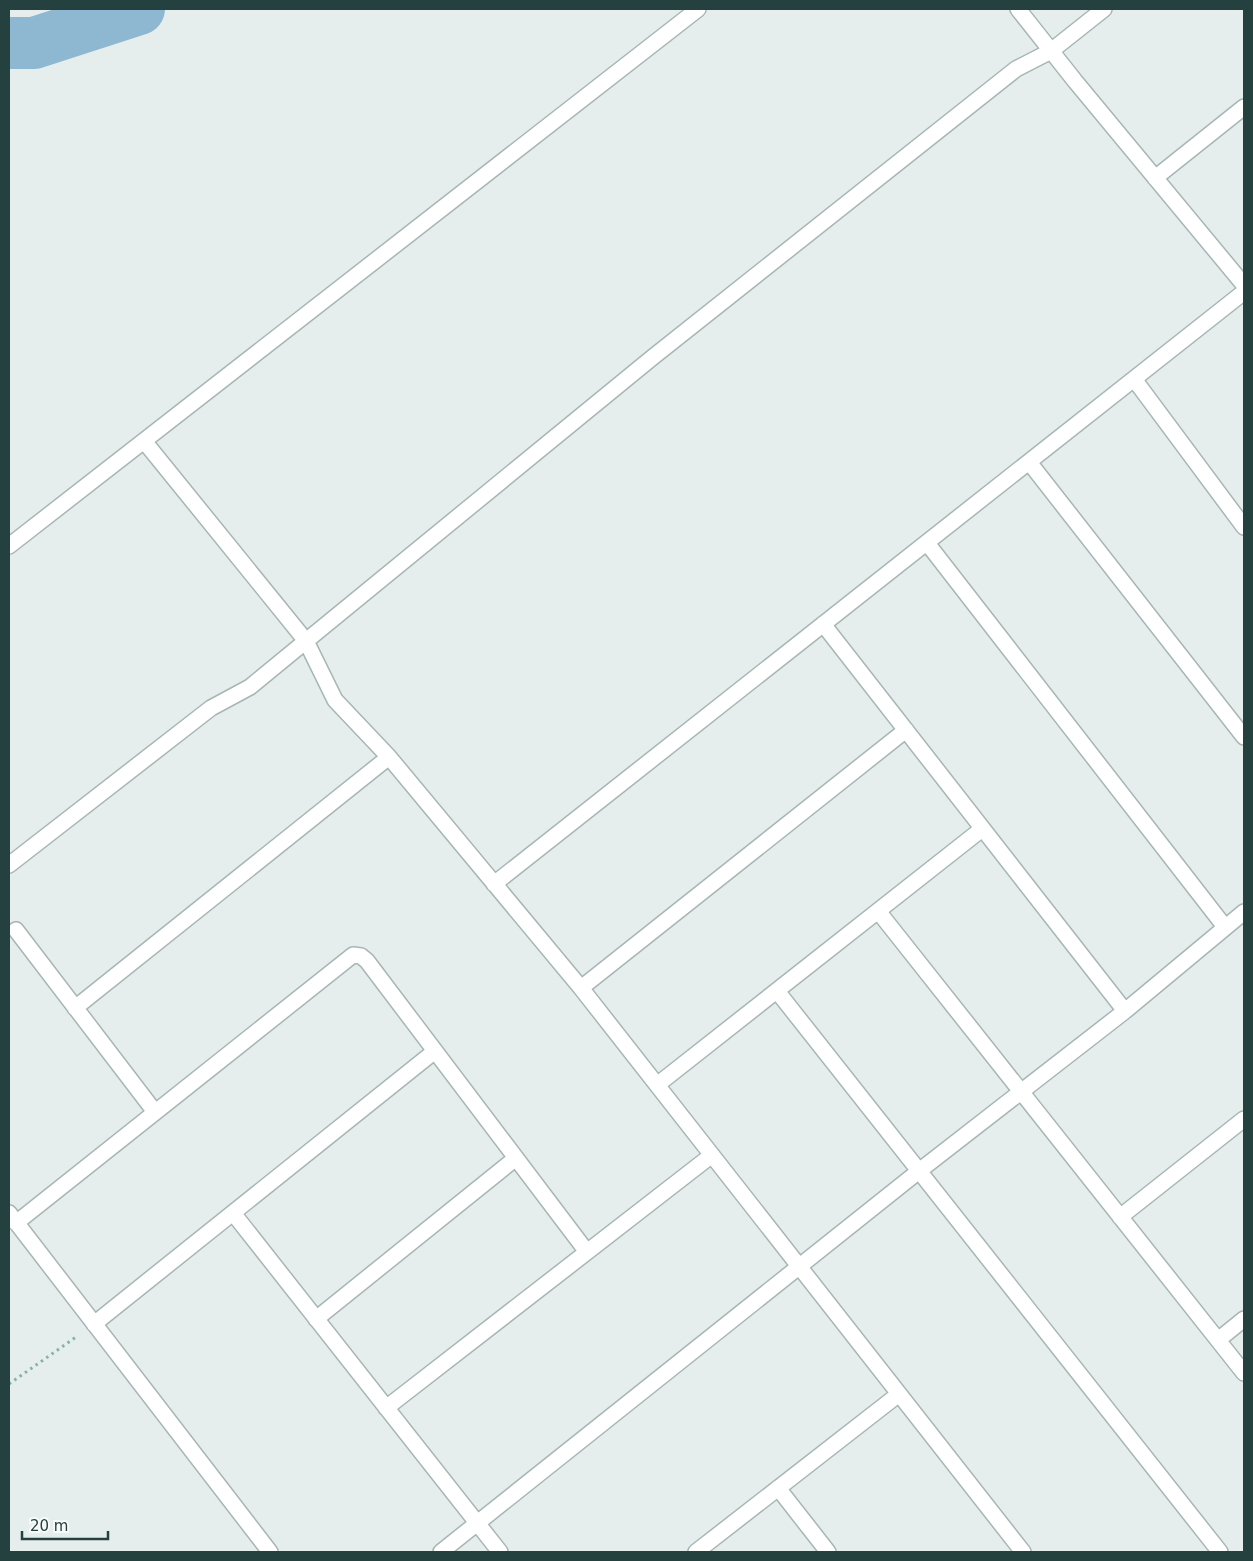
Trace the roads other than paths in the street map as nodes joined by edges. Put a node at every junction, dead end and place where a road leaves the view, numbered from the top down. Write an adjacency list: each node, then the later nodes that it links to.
1 (698, 9): 10 (street)
2 (1018, 9): 4 (street)
3 (1104, 9): 4 (street)
4 (1051, 51): 6 (street); 16 (street)
5 (1244, 107): 6 (street)
6 (1155, 178): 7 (street)
7 (1244, 286)
8 (1244, 292): 9 (street)
9 (1134, 379): 11 (street); 12 (street)
10 (144, 441): 14 (street); 16 (street)
11 (1029, 462): 13 (street); 18 (street)
12 (1244, 527)
13 (927, 543): 15 (street); 25 (street)
14 (9, 546)
15 (823, 624): 17 (street); 22 (street)
16 (306, 641): 19 (street); 21 (street)
17 (906, 730): 20 (street); 27 (street)
18 (1244, 737)
19 (389, 757): 22 (street); 29 (street)
20 (982, 829): 23 (street); 30 (street)
21 (9, 865)
22 (494, 884): 27 (street)
23 (878, 911): 28 (street); 33 (street)
24 (1244, 912): 25 (street)
25 (1225, 927): 30 (street)
26 (16, 930): 29 (street)
27 (581, 988): 32 (street)
28 (777, 991): 32 (street); 38 (street)
29 (76, 1008): 34 (street)
30 (1125, 1011): 33 (street)
31 (435, 1051): 34 (street); 37 (street); 39 (street)
32 (657, 1085): 36 (street)
33 (1021, 1092): 38 (street); 40 (street)
34 (155, 1112): 41 (street)
35 (1244, 1119): 40 (street)
36 (712, 1155): 42 (street); 43 (street)
37 (516, 1158): 42 (street); 44 (street)
38 (919, 1171): 43 (street); 59 (street)
39 (233, 1213): 44 (street); 46 (street)
40 (1120, 1217): 47 (street)
41 (12, 1218): 46 (street)
42 (586, 1252): 50 (street)
43 (799, 1267): 49 (street); 52 (street)
44 (316, 1319): 50 (street)
45 (1244, 1319): 47 (street)
46 (94, 1324): 53 (street)
47 (1218, 1340): 48 (street)
48 (1244, 1373)
49 (899, 1394): 51 (street); 58 (street)
50 (386, 1408): 52 (street)
51 (778, 1488): 56 (street); 57 (street)
52 (477, 1524): 54 (street); 55 (street)
53 (270, 1552)
54 (441, 1552)
55 (500, 1552)
56 (696, 1552)
57 (828, 1552)
58 (1023, 1552)
59 (1220, 1552)

